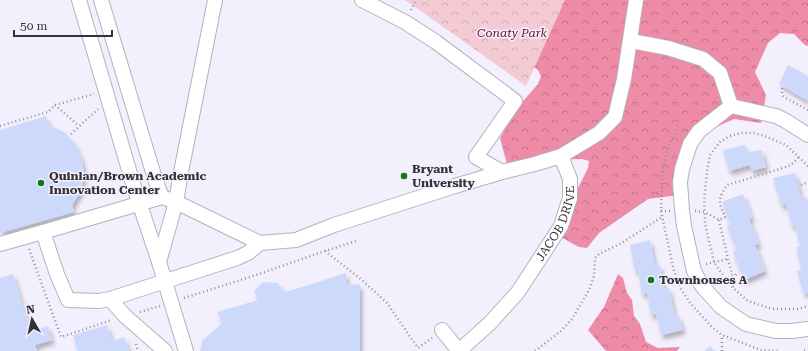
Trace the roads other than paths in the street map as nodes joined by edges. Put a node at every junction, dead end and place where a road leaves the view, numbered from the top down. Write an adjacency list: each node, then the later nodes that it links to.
1 (79, 0): 13 (street)
2 (101, 0): 11 (street)
3 (215, 0): 12 (street)
4 (362, 0): 10 (street)
5 (636, 0): 6 (street)
6 (631, 41): 7 (street); 9 (street)
7 (731, 106): 8 (street); 20 (street)
8 (808, 135)
9 (561, 156): 10 (street); 24 (street, JACOB DRIVE)
10 (502, 172): 15 (street)
11 (162, 196): 12 (street); 13 (street)
12 (176, 202): 15 (street); 17 (street)
13 (140, 203): 14 (street); 17 (street)
14 (43, 232): 16 (street); 19 (street)
15 (260, 243): 18 (street)
16 (0, 244)
17 (159, 262): 18 (street)
18 (166, 282): 19 (street); 23 (street)
19 (110, 299): 22 (street)
20 (808, 329)
21 (442, 330): 24 (street)
22 (165, 351)
23 (186, 351)
24 (459, 351)

